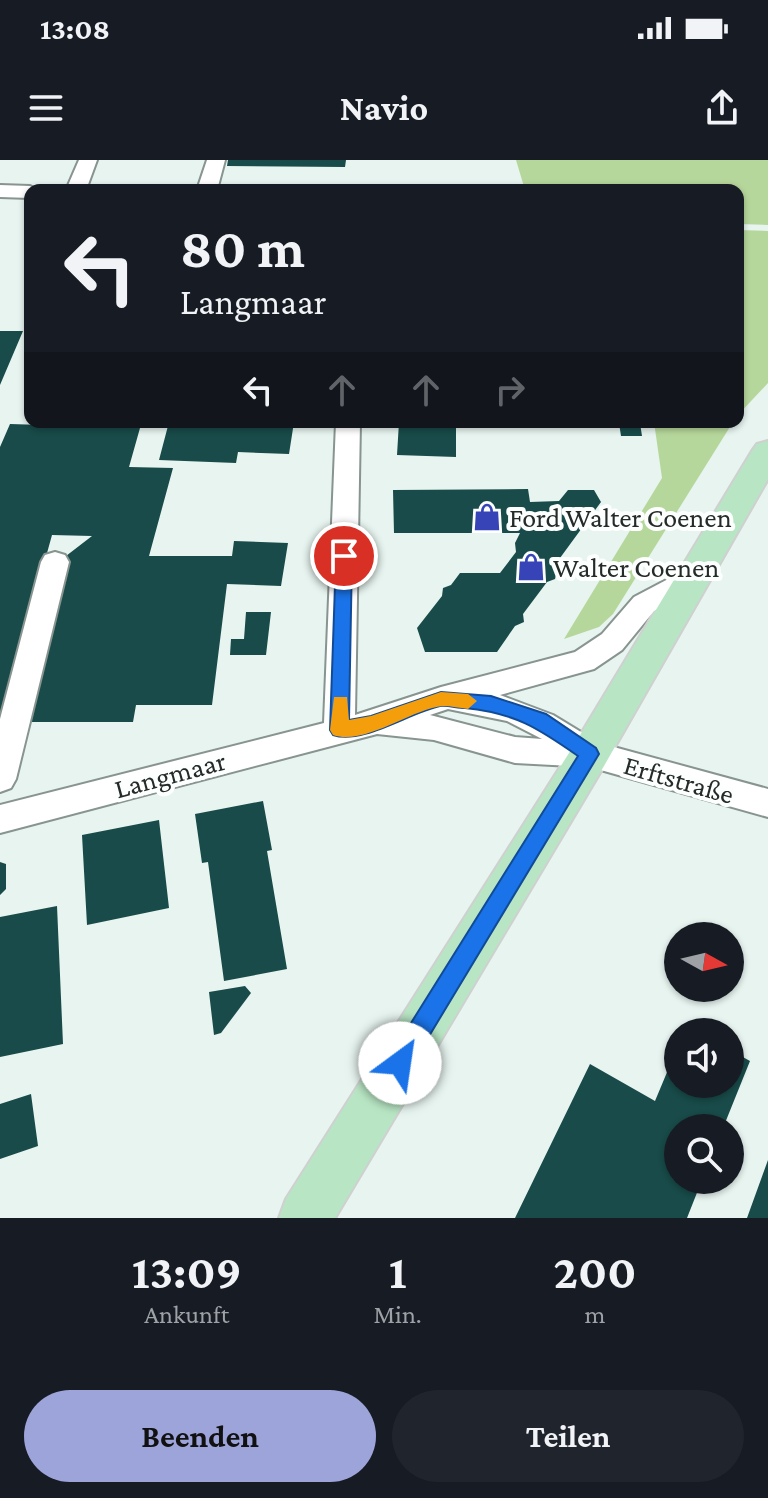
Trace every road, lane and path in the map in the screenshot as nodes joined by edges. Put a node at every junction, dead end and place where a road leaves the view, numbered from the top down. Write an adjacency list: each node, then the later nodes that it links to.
1 (88, 160): 3 (street)
2 (216, 160): 4 (street)
3 (78, 184)
4 (209, 184)
5 (0, 191): 6 (street)
6 (24, 192)
7 (348, 428): 13 (street)
8 (768, 451): 10 (main road)
9 (55, 562): 15 (street)
10 (691, 577): 11 (street, Langmaar); 14 (main road)
11 (441, 699): 12 (street, Langmaar); 14 (street, Langmaar)
12 (372, 723): 13 (street, Langmaar); 14 (street, Langmaar)
13 (339, 730): 17 (street, Langmaar)
14 (590, 754): 16 (street, Erftstraße); 18 (main road)
15 (0, 779)
16 (768, 803)
17 (0, 819)
18 (305, 1218)

